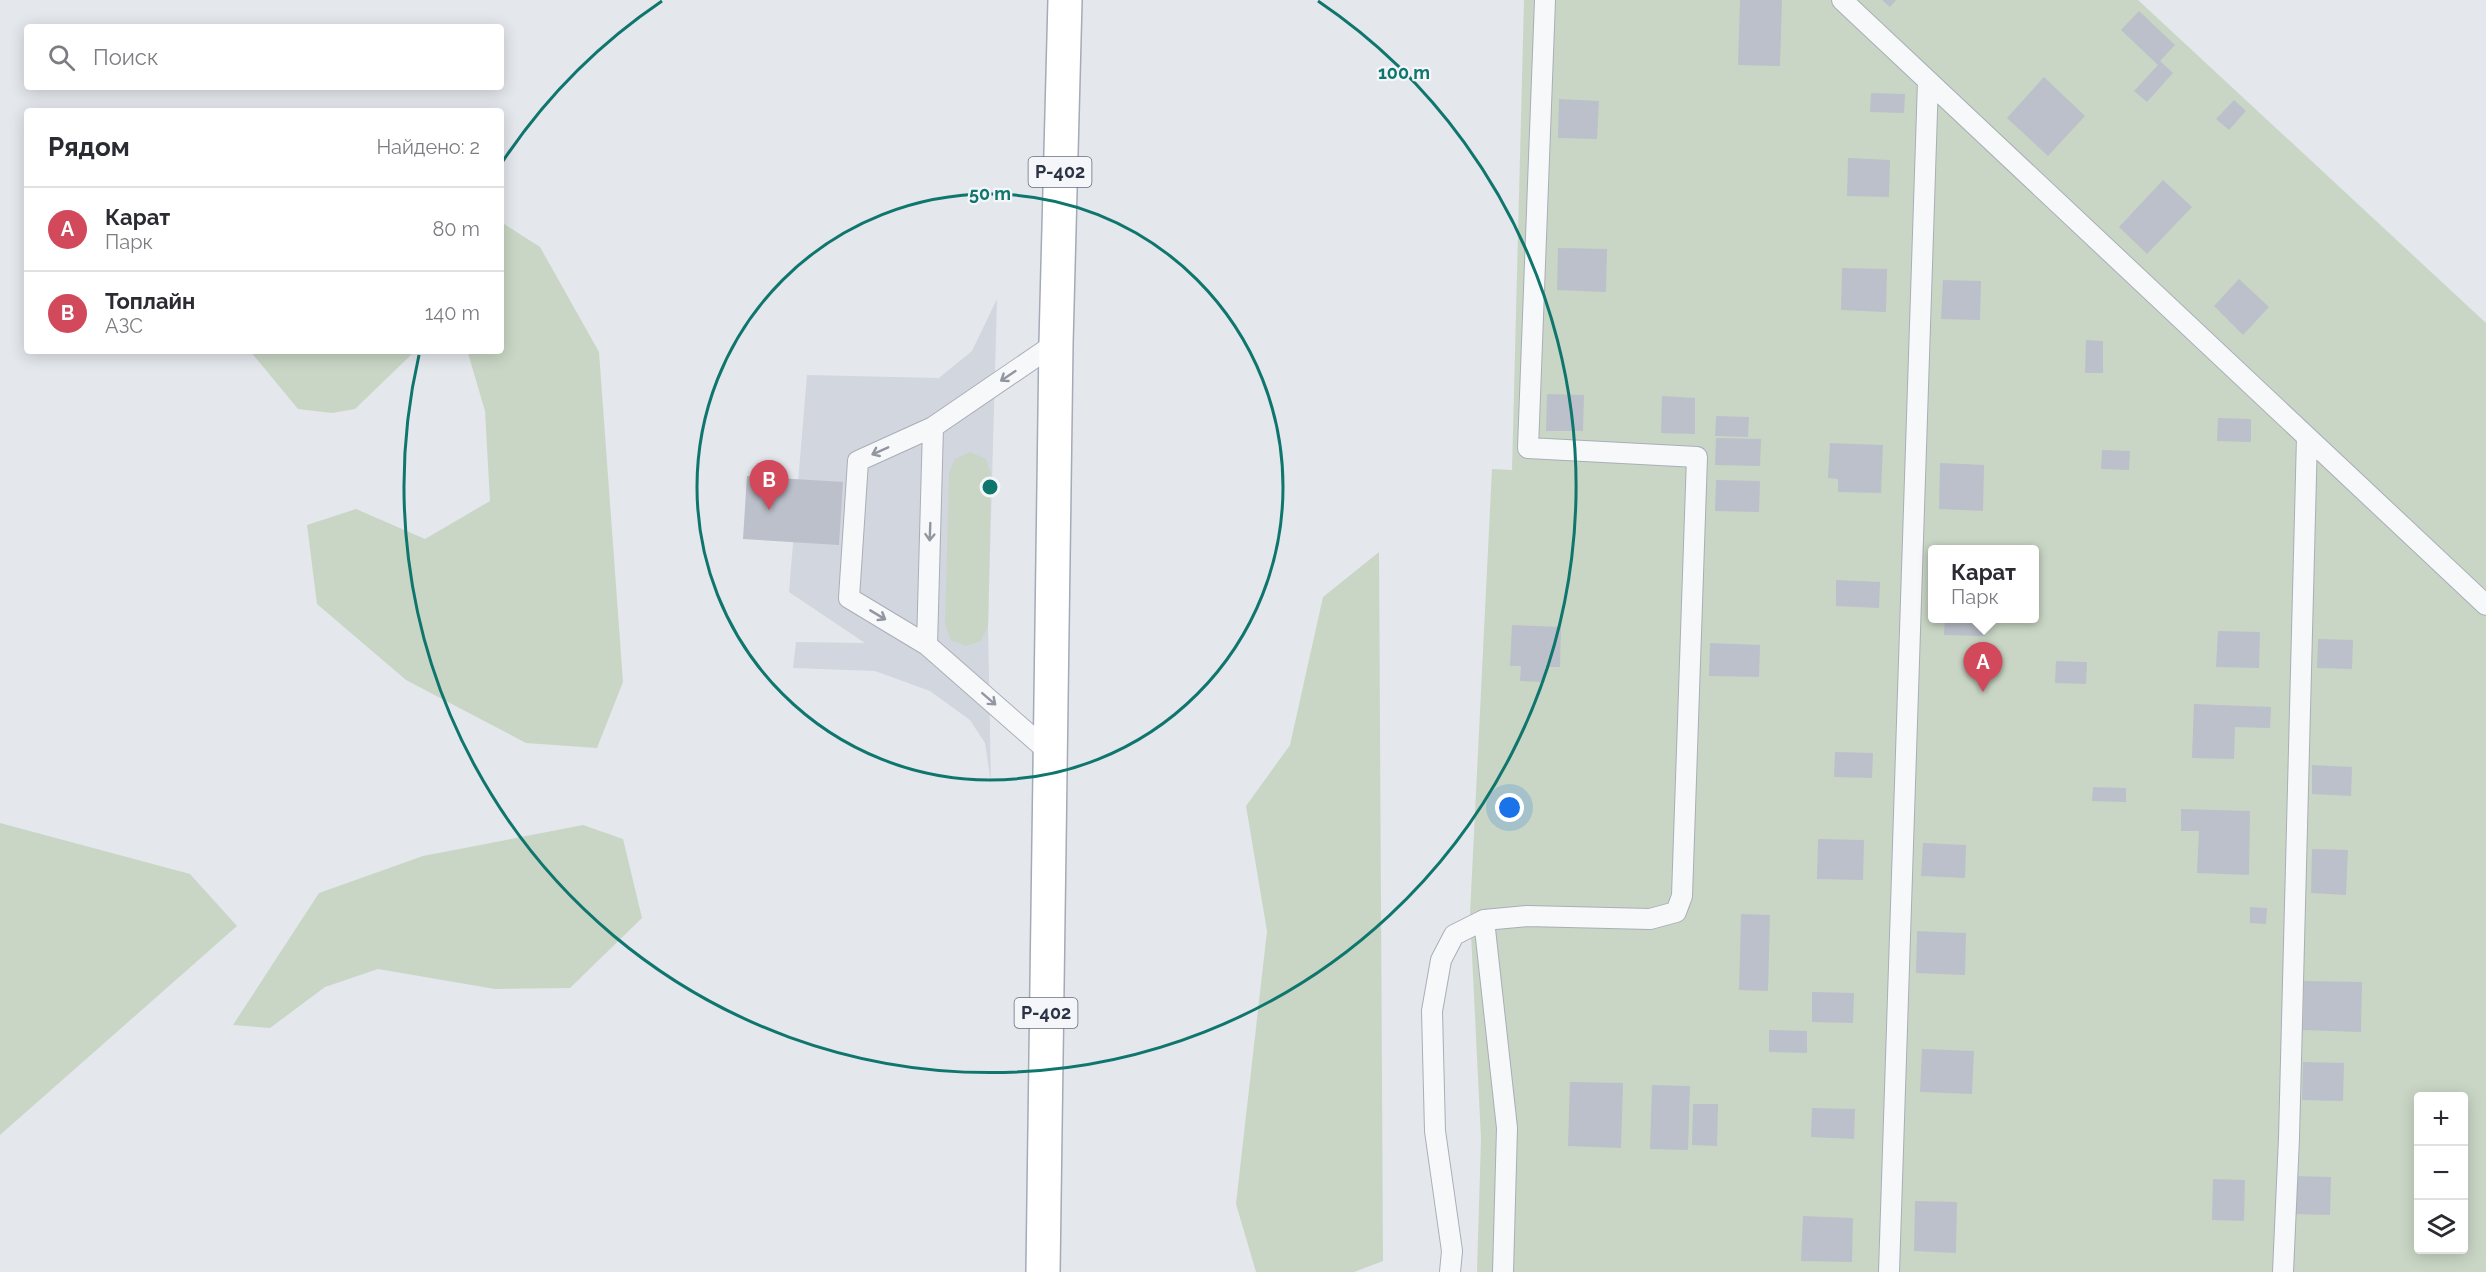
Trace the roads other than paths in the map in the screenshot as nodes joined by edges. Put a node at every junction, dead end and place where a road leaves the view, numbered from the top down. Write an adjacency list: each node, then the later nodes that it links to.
1 (1065, 0): 5 (main road, Р-402)
2 (1545, 0): 11 (lane)
3 (1842, 0): 4 (lane)
4 (1928, 81): 7 (lane); 15 (lane)
5 (1056, 343): 6 (lane, one-way to 6); 10 (main road, Р-402)
6 (933, 428): 9 (lane, one-way to 9); 9 (lane, one-way to 9)
7 (2307, 437): 8 (lane); 16 (lane)
8 (2486, 605)
9 (927, 645): 10 (lane, one-way to 10)
10 (1050, 753): 12 (main road, Р-402)
11 (1484, 920): 13 (lane); 14 (lane)
12 (1043, 1272)
13 (1450, 1272)
14 (1503, 1272)
15 (1889, 1272)
16 (2283, 1272)

